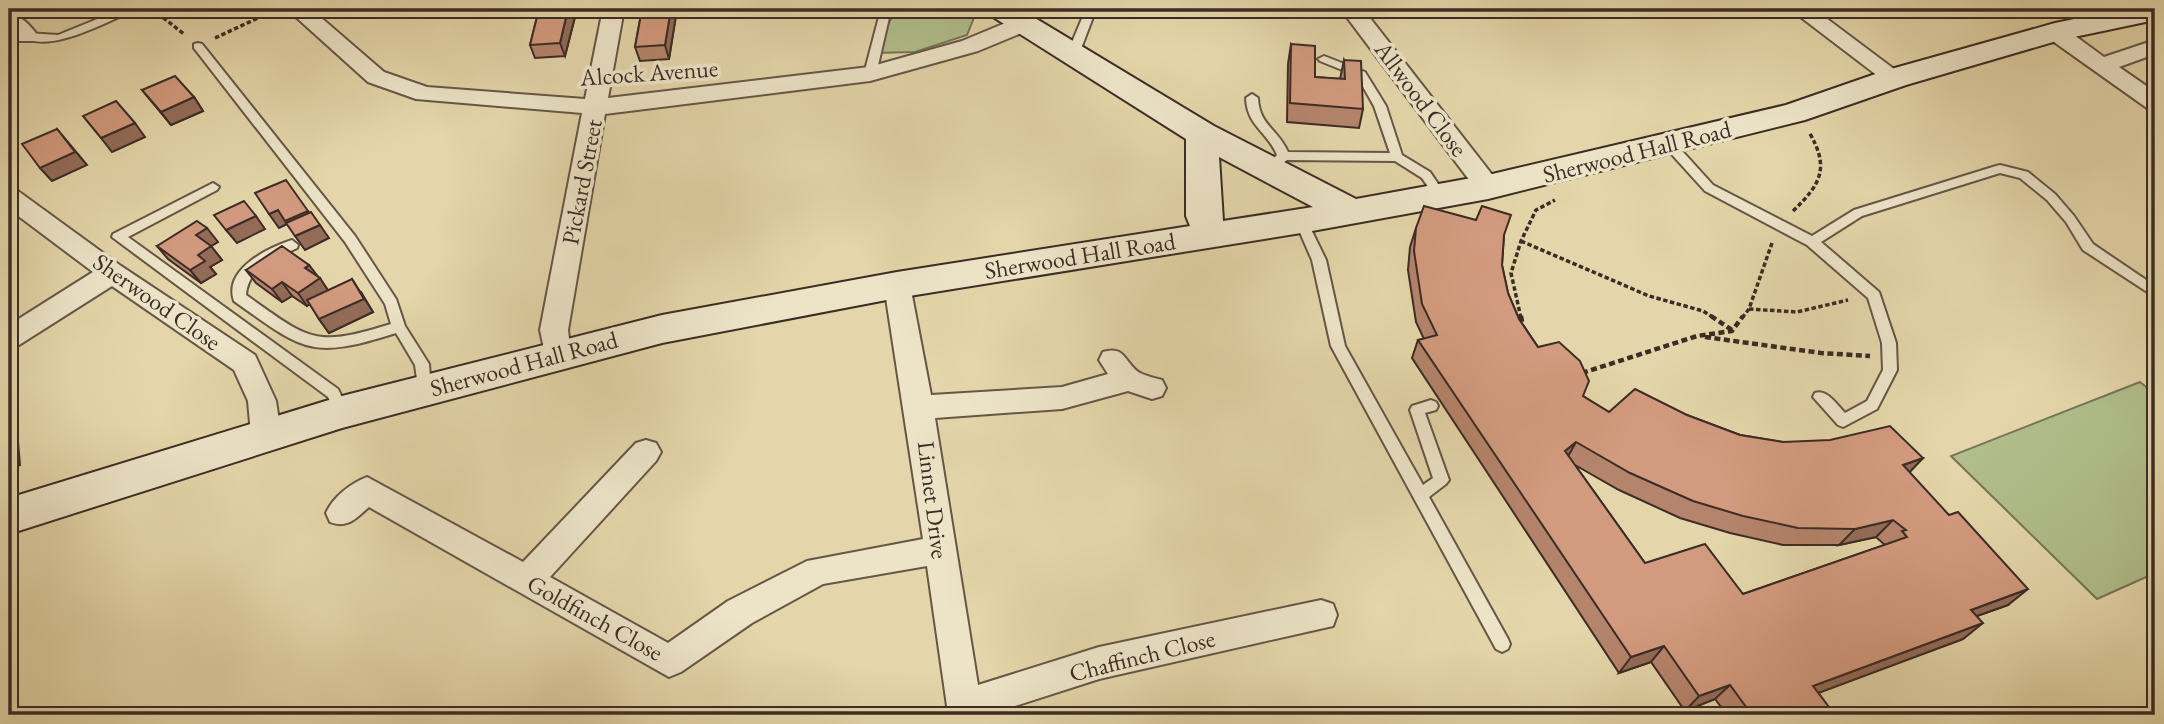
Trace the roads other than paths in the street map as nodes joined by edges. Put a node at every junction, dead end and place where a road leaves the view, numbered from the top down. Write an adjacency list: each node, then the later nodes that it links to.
1 (298, 9): 22 (street, Alcock Avenue)
2 (613, 9): 22 (street, Pickard Street)
3 (886, 9): 18 (lane)
4 (1091, 9): 15 (lane)
5 (1800, 9): 19 (street)
6 (1353, 10): 28 (street, Allwood Close)
7 (2155, 11): 11 (main road, Sherwood Hall Road)
8 (121, 12): 12 (lane)
9 (1012, 16): 15 (main road); 18 (street, Alcock Avenue)
10 (9, 19): 12 (street)
11 (2068, 21): 17 (street); 19 (main road, Sherwood Hall Road)
12 (27, 36)
13 (198, 46): 39 (lane)
14 (2155, 47): 17 (street)
15 (1073, 54): 23 (main road)
16 (1324, 59): 25 (lane)
17 (2102, 65): 21 (street)
18 (870, 74): 22 (street, Alcock Avenue)
19 (1895, 78): 24 (main road, Sherwood Hall Road)
20 (1252, 98): 26 (lane)
21 (2155, 103)
22 (596, 107): 41 (street, Pickard Street)
23 (1202, 134): 26 (main road); 33 (main road)
24 (1670, 145): 28 (main road, Sherwood Hall Road); 34 (lane)
25 (1397, 157): 26 (lane); 29 (lane)
26 (1280, 168): 31 (main road); 32 (main road)
27 (213, 187): 47 (lane)
28 (1488, 187): 29 (main road, Sherwood Hall Road)
29 (1439, 194): 31 (main road, Sherwood Hall Road)
30 (14, 208): 36 (street, Sherwood Close)
31 (1352, 212): 32 (main road, Sherwood Hall Road)
32 (1301, 221): 33 (main road, Sherwood Hall Road); 50 (lane)
33 (1211, 235): 37 (main road, Sherwood Hall Road)
34 (1812, 242): 38 (lane); 44 (lane)
35 (292, 245): 39 (lane)
36 (112, 273): 40 (street); 48 (street, Sherwood Close)
37 (897, 285): 41 (main road, Sherwood Hall Road); 46 (street, Linnet Drive)
38 (2155, 292)
39 (399, 327): 43 (lane)
40 (9, 338)
41 (557, 355): 43 (main road, Sherwood Hall Road)
42 (1131, 376): 46 (street)
43 (424, 390): 47 (main road, Sherwood Hall Road)
44 (1820, 397)
45 (1431, 406): 50 (lane)
46 (922, 407): 53 (street, Linnet Drive)
47 (342, 412): 48 (main road, Sherwood Hall Road)
48 (266, 434): 52 (main road, Sherwood Hall Road)
49 (646, 452): 54 (street)
50 (1420, 495): 56 (lane)
51 (341, 513): 54 (street, Goldfinch Close)
52 (9, 516)
53 (939, 550): 54 (street, Goldfinch Close); 57 (street, Linnet Drive)
54 (526, 580)
55 (1321, 614): 57 (street, Chaffinch Close)
56 (1502, 643)
57 (967, 710)

